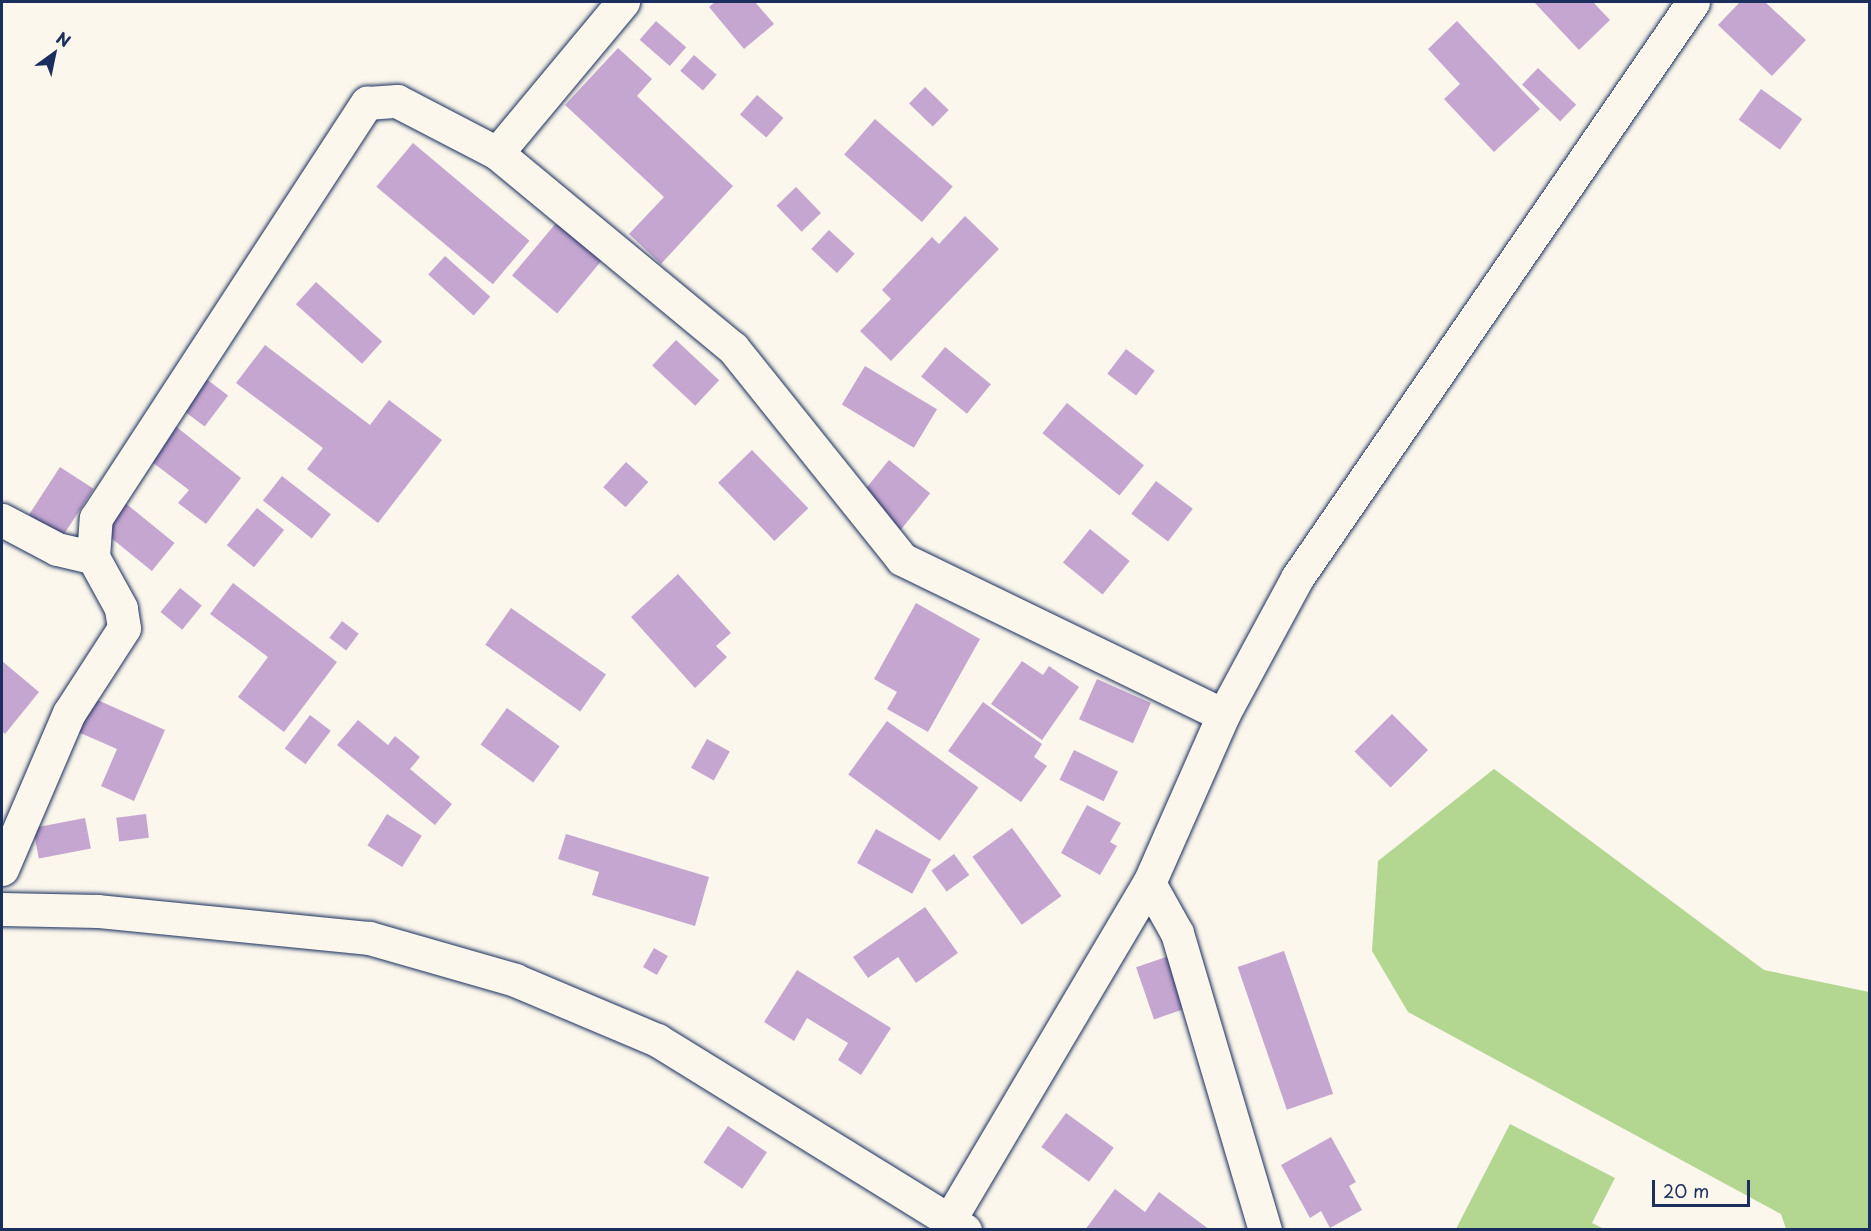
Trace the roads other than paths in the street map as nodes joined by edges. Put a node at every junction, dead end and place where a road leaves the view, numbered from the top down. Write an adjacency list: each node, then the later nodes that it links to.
1 (623, 2): 3 (street)
2 (1693, 2): 6 (street)
3 (497, 153): 5 (street); 6 (street)
4 (2, 520): 5 (street)
5 (93, 557): 7 (street)
6 (1223, 715): 8 (street)
7 (2, 869)
8 (1149, 883): 10 (street); 11 (street)
9 (2, 909): 10 (street)
10 (958, 1224)
11 (1265, 1230)

